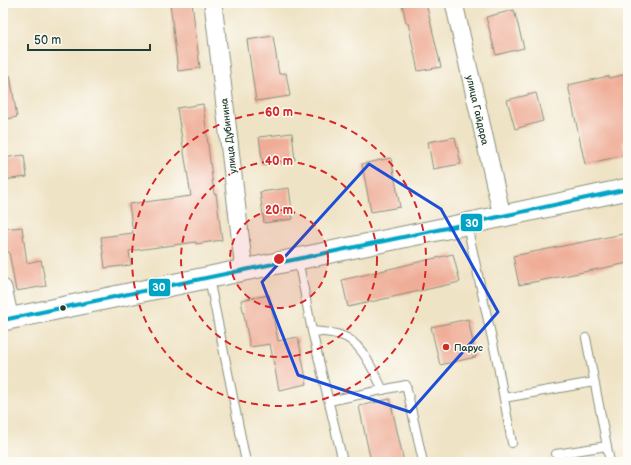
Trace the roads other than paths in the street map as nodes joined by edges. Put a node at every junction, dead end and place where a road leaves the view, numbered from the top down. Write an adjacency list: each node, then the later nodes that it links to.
1 (213, 3): 7 (street, улица Дубинина)
2 (454, 3): 4 (street, улица Гайдара)
3 (628, 189): 4 (street)
4 (502, 216): 5 (street)
5 (466, 224): 6 (street); 15 (lane)
6 (298, 258): 7 (street); 11 (lane)
7 (244, 270): 8 (street)
8 (209, 278): 10 (street); 20 (lane)
9 (3, 288): 10 (street)
10 (6, 319)
11 (312, 331): 14 (lane); 16 (lane)
12 (586, 338): 13 (lane)
13 (594, 382): 15 (lane); 18 (lane)
14 (383, 390): 16 (lane); 22 (lane)
15 (504, 398): 17 (lane)
16 (328, 401): 21 (lane)
17 (512, 443)
18 (607, 446): 19 (lane); 23 (lane)
19 (556, 454)
20 (246, 462)
21 (343, 462)
22 (424, 462)
23 (610, 462)

